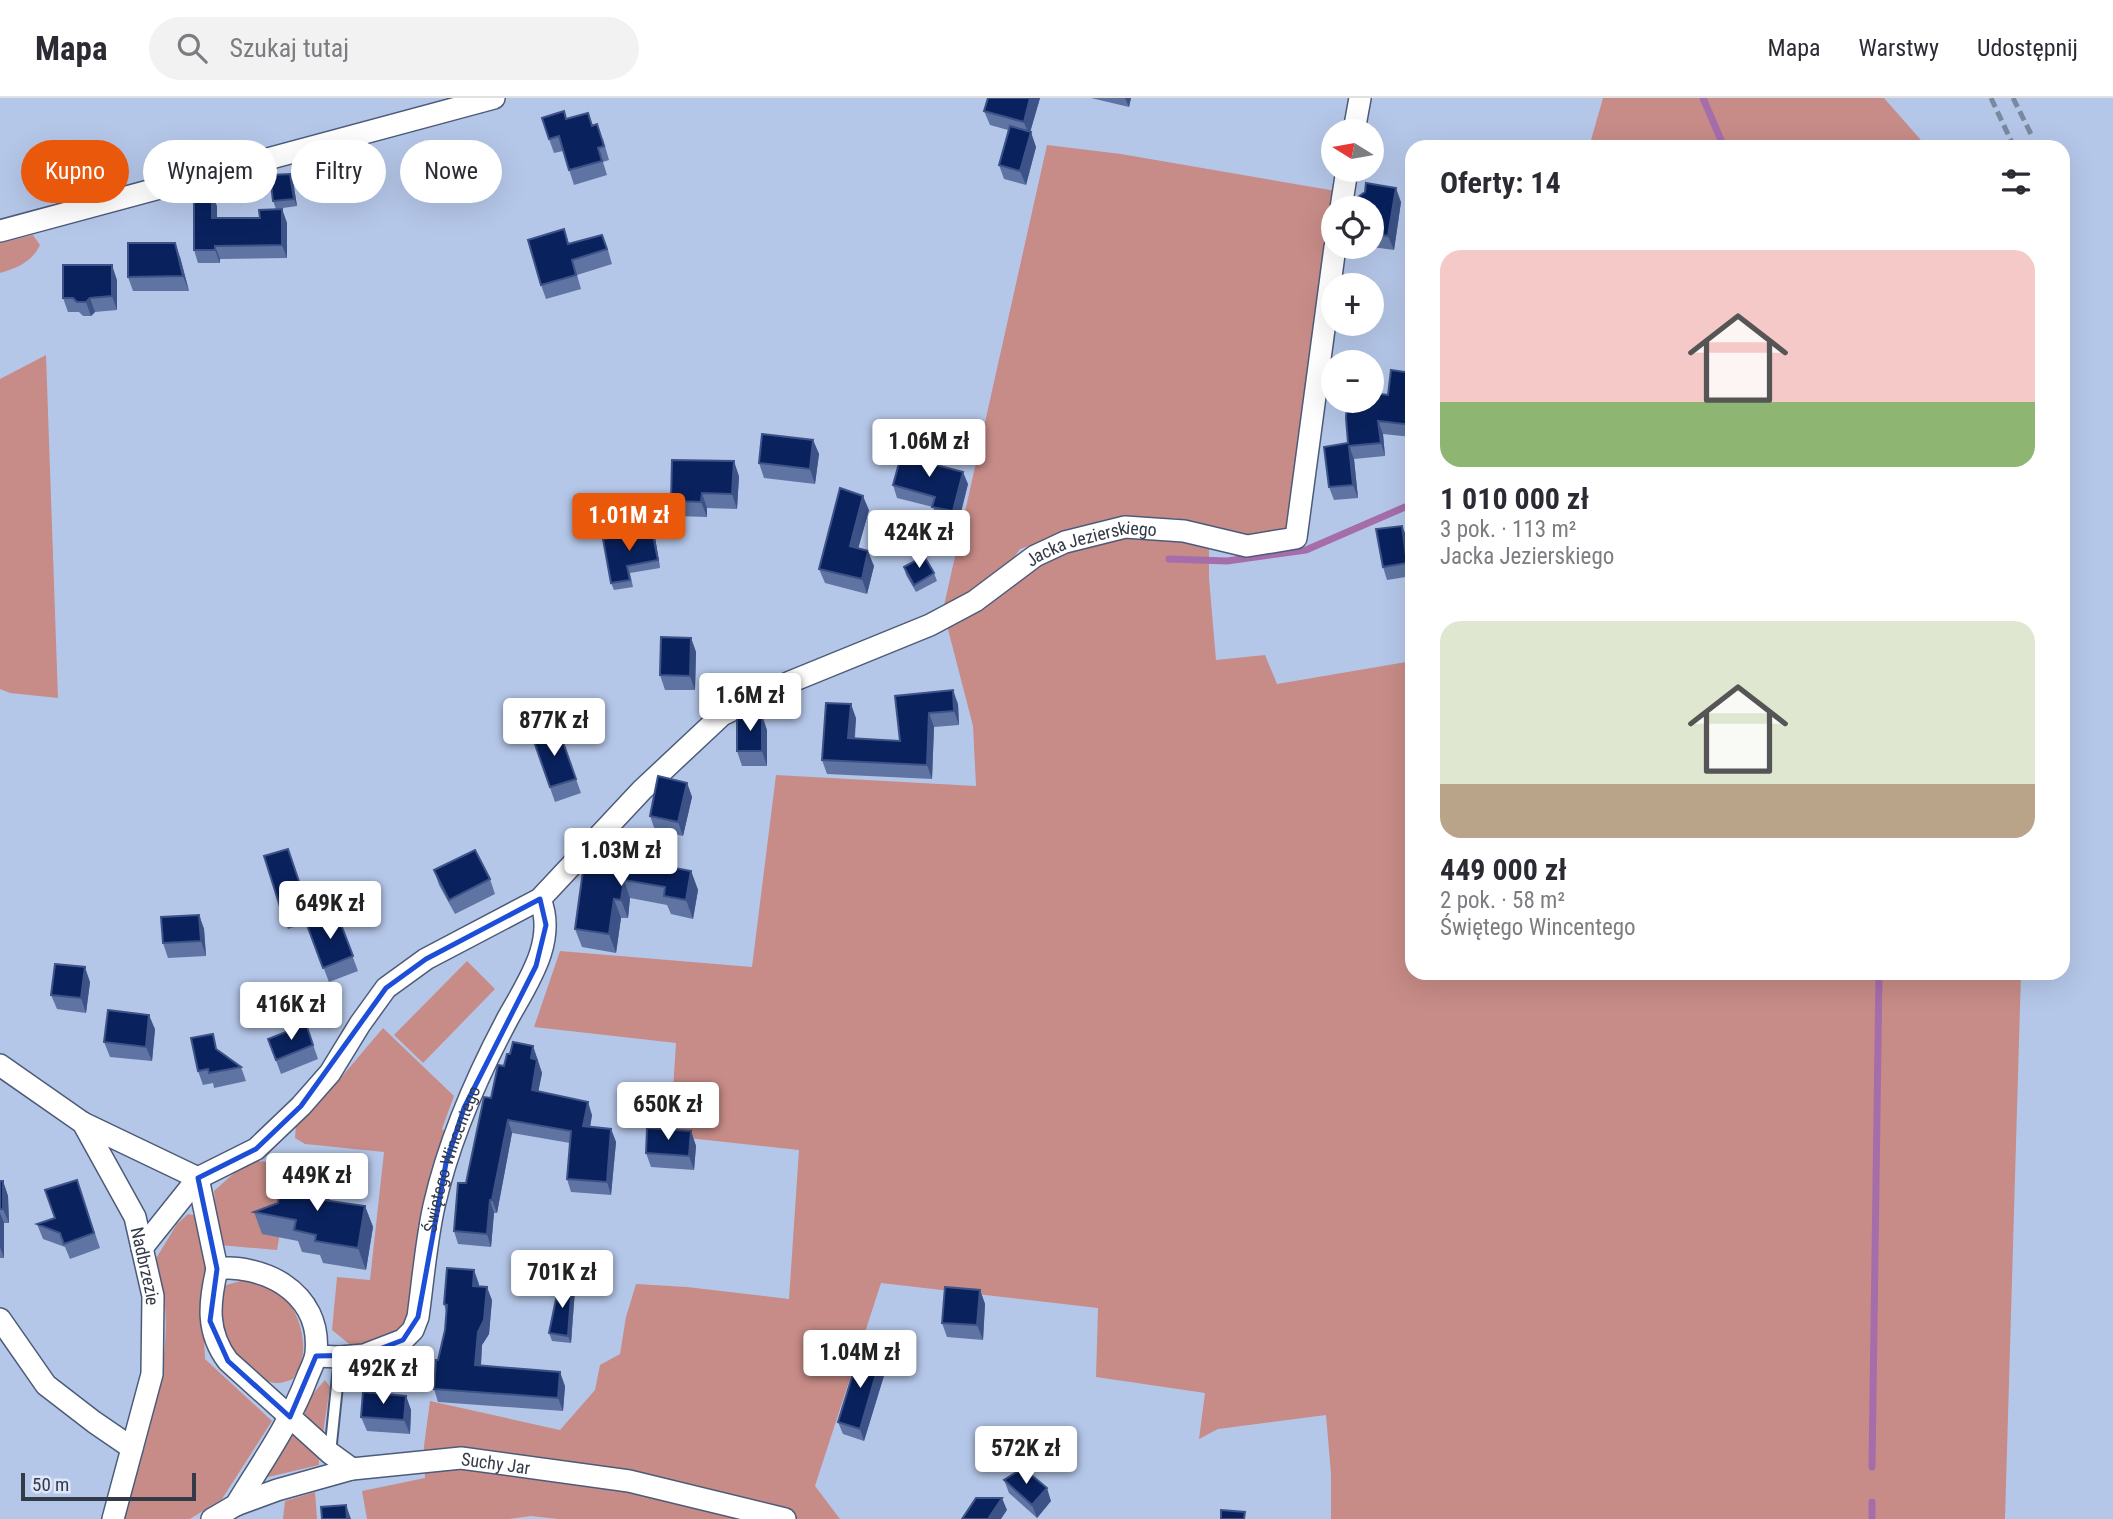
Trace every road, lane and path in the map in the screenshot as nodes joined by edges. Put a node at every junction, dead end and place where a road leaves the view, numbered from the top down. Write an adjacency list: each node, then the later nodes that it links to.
1 (494, 98): 4 (street)
2 (1360, 98): 3 (street)
3 (1356, 119)
4 (0, 231)
5 (1333, 259): 6 (street, Jacka Jezierskiego)
6 (540, 899): 9 (street); 14 (street, Świętego Wincentego)
7 (0, 1065): 8 (street, Nadbrzezie)
8 (83, 1123): 9 (street); 10 (street, Nadbrzezie)
9 (198, 1178): 10 (street); 11 (street)
10 (142, 1248): 16 (street, Nadbrzezie)
11 (217, 1269): 13 (street); 15 (street)
12 (0, 1319): 16 (street)
13 (316, 1356): 14 (street, Świętego Wincentego); 15 (street)
14 (340, 1357): 17 (lane)
15 (290, 1417): 17 (street); 19 (street)
16 (132, 1448): 20 (street, Nadbrzezie)
17 (330, 1453): 18 (street)
18 (352, 1469): 19 (street, Suchy Jar); 22 (street, Suchy Jar)
19 (236, 1505): 21 (street, Suchy Jar)
20 (113, 1519)
21 (212, 1519)
22 (785, 1519)

